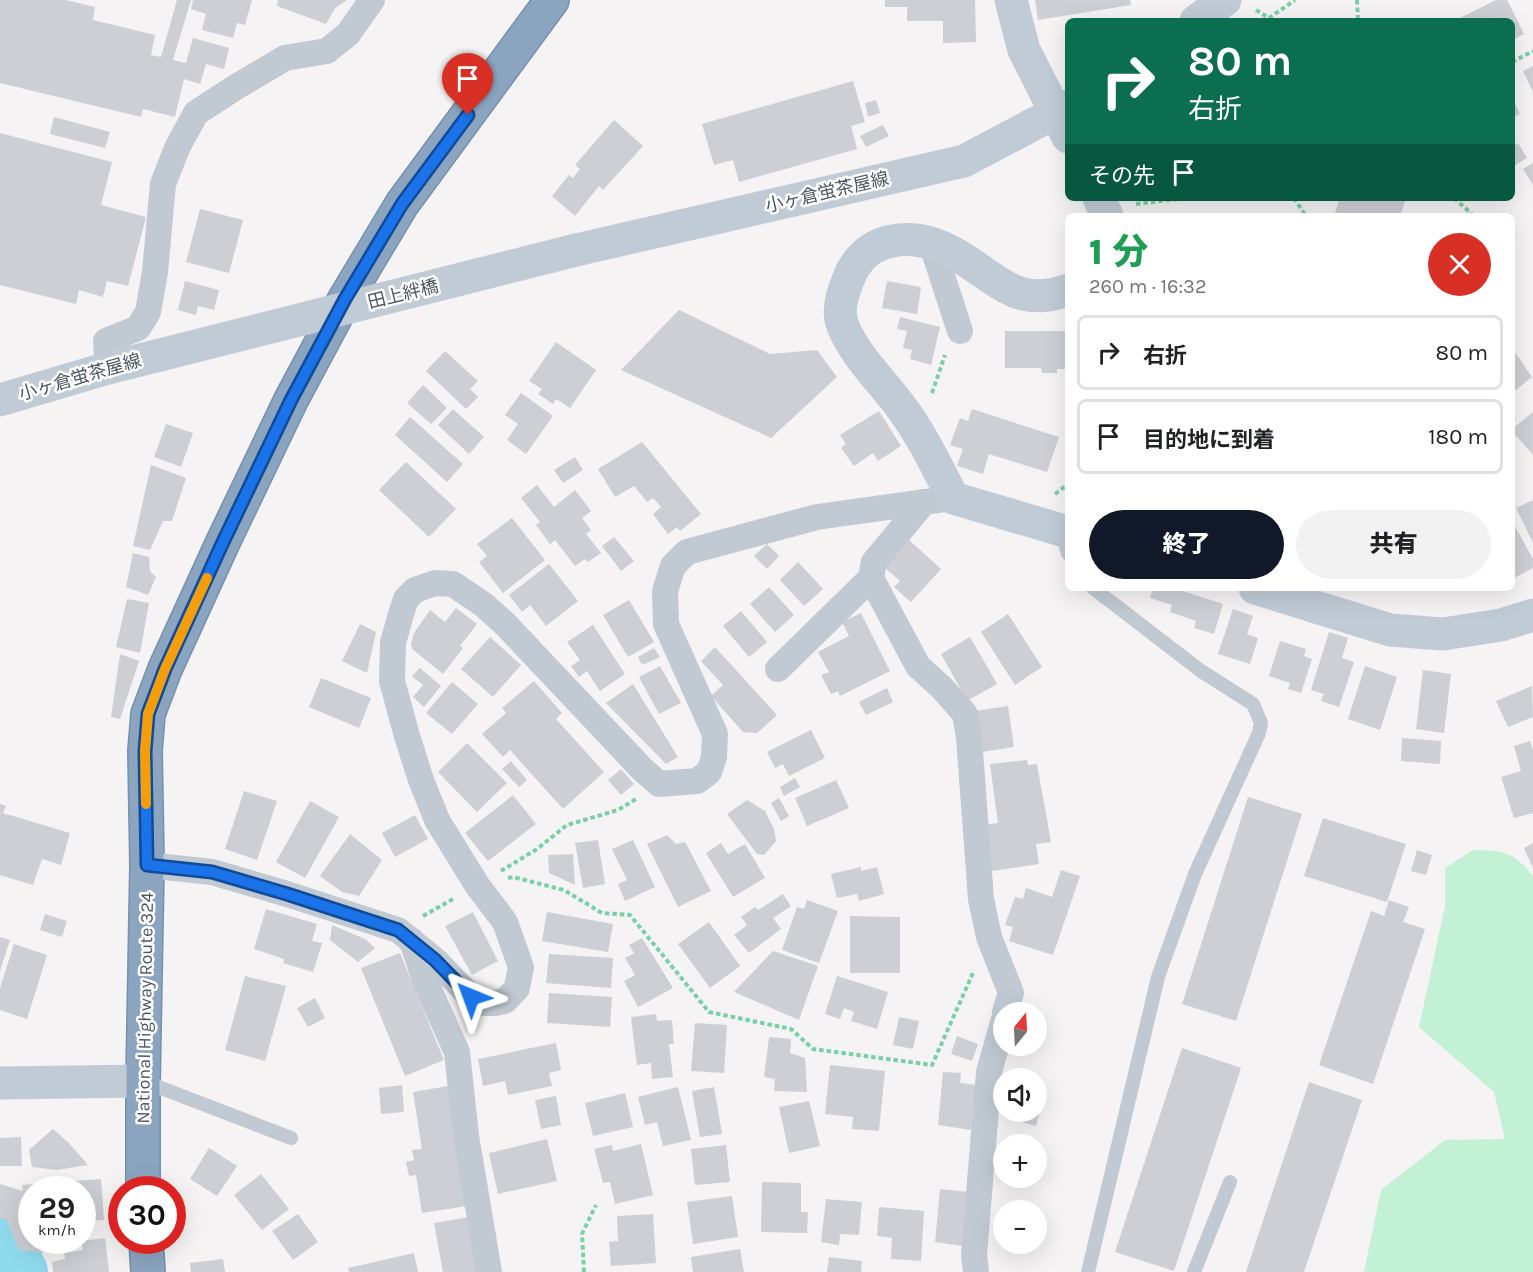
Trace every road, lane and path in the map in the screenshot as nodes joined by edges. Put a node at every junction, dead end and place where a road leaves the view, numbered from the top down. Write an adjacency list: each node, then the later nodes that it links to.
1 (372, 0): 22 (street)
2 (552, 0): 32 (highway, National Highway Route 324)
3 (1011, 0): 11 (street)
4 (1294, 0): 6 (path)
5 (1356, 0): 8 (path)
6 (1238, 3): 7 (street)
7 (1203, 18)
8 (1358, 18)
9 (1533, 51): 10 (path)
10 (1515, 60)
11 (1064, 119): 18 (street, 小ヶ倉蛍茶屋線)
12 (1103, 201): 15 (street)
13 (1160, 201): 15 (path)
14 (1457, 201): 16 (path)
15 (1121, 213)
16 (1471, 213)
17 (931, 242): 19 (street); 20 (street); 24 (street)
18 (576, 250): 21 (street, 田上絆橋, bridge)
19 (1065, 291)
20 (960, 331)
21 (160, 355): 22 (street, 小ヶ倉蛍茶屋線)
22 (108, 368): 23 (street, 小ヶ倉蛍茶屋線)
23 (0, 400)
24 (939, 500): 25 (street); 26 (street); 33 (street)
25 (1065, 539)
26 (871, 578): 30 (street); 35 (street)
27 (1097, 591): 49 (lane)
28 (1265, 591): 29 (street)
29 (1533, 615)
30 (778, 669)
31 (618, 810): 33 (path)
32 (147, 865): 34 (street); 38 (highway, National Highway Route 324)
33 (477, 885): 34 (path); 34 (street); 35 (path)
34 (405, 935): 46 (street)
35 (989, 937): 36 (street)
36 (1008, 1002)
37 (994, 1056): 48 (street)
38 (143, 1081): 39 (street); 40 (lane); 41 (highway, National Highway Route 324)
39 (0, 1083)
40 (291, 1138)
41 (143, 1176)
42 (1230, 1182): 50 (lane)
43 (596, 1205): 47 (path)
44 (147, 1254): 45 (highway)
45 (148, 1272)
46 (489, 1272)
47 (584, 1272)
48 (976, 1272)
49 (1088, 1272)
50 (1194, 1272)

